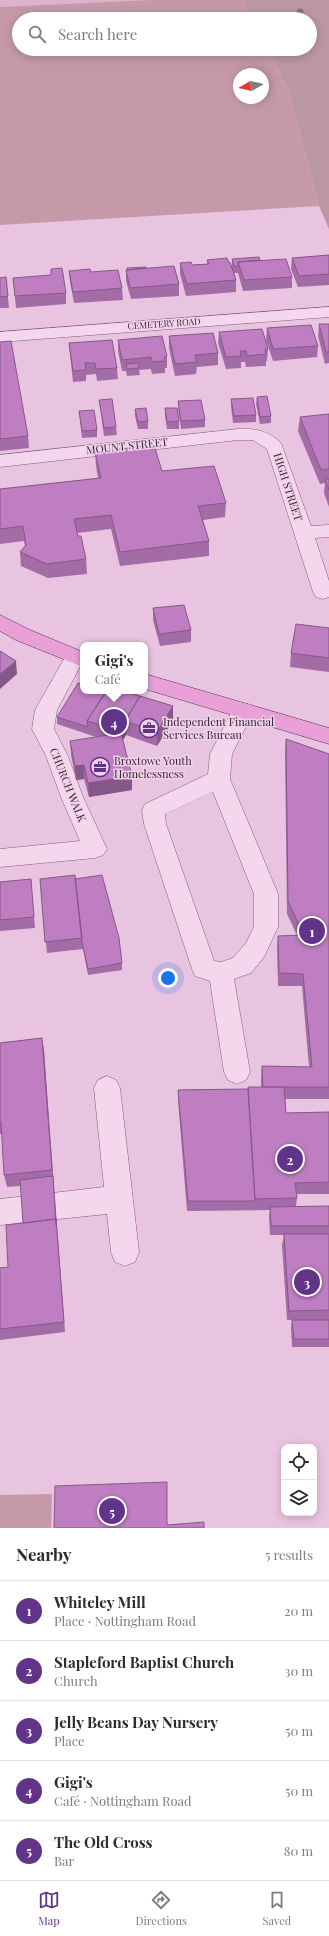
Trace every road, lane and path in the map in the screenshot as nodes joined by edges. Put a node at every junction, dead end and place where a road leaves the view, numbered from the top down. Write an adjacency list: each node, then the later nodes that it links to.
1 (329, 312): 2 (street, CEMETERY ROAD)
2 (0, 337)
3 (254, 434): 4 (street, MOUNT STREET); 6 (street, HIGH STREET)
4 (0, 461)
5 (329, 530): 6 (street)
6 (306, 542): 7 (street, HIGH STREET)
7 (323, 592)
8 (0, 622): 9 (main road)
9 (79, 659): 14 (street, CHURCH WALK)
10 (148, 682): 11 (main road)
11 (243, 711): 12 (main road); 13 (street)
12 (329, 736)
13 (219, 779): 15 (street); 15 (street)
14 (0, 858)
15 (221, 973): 16 (street)
16 (238, 1072)
17 (107, 1088): 18 (street)
18 (119, 1199): 19 (street); 20 (street)
19 (0, 1212)
20 (125, 1252)

